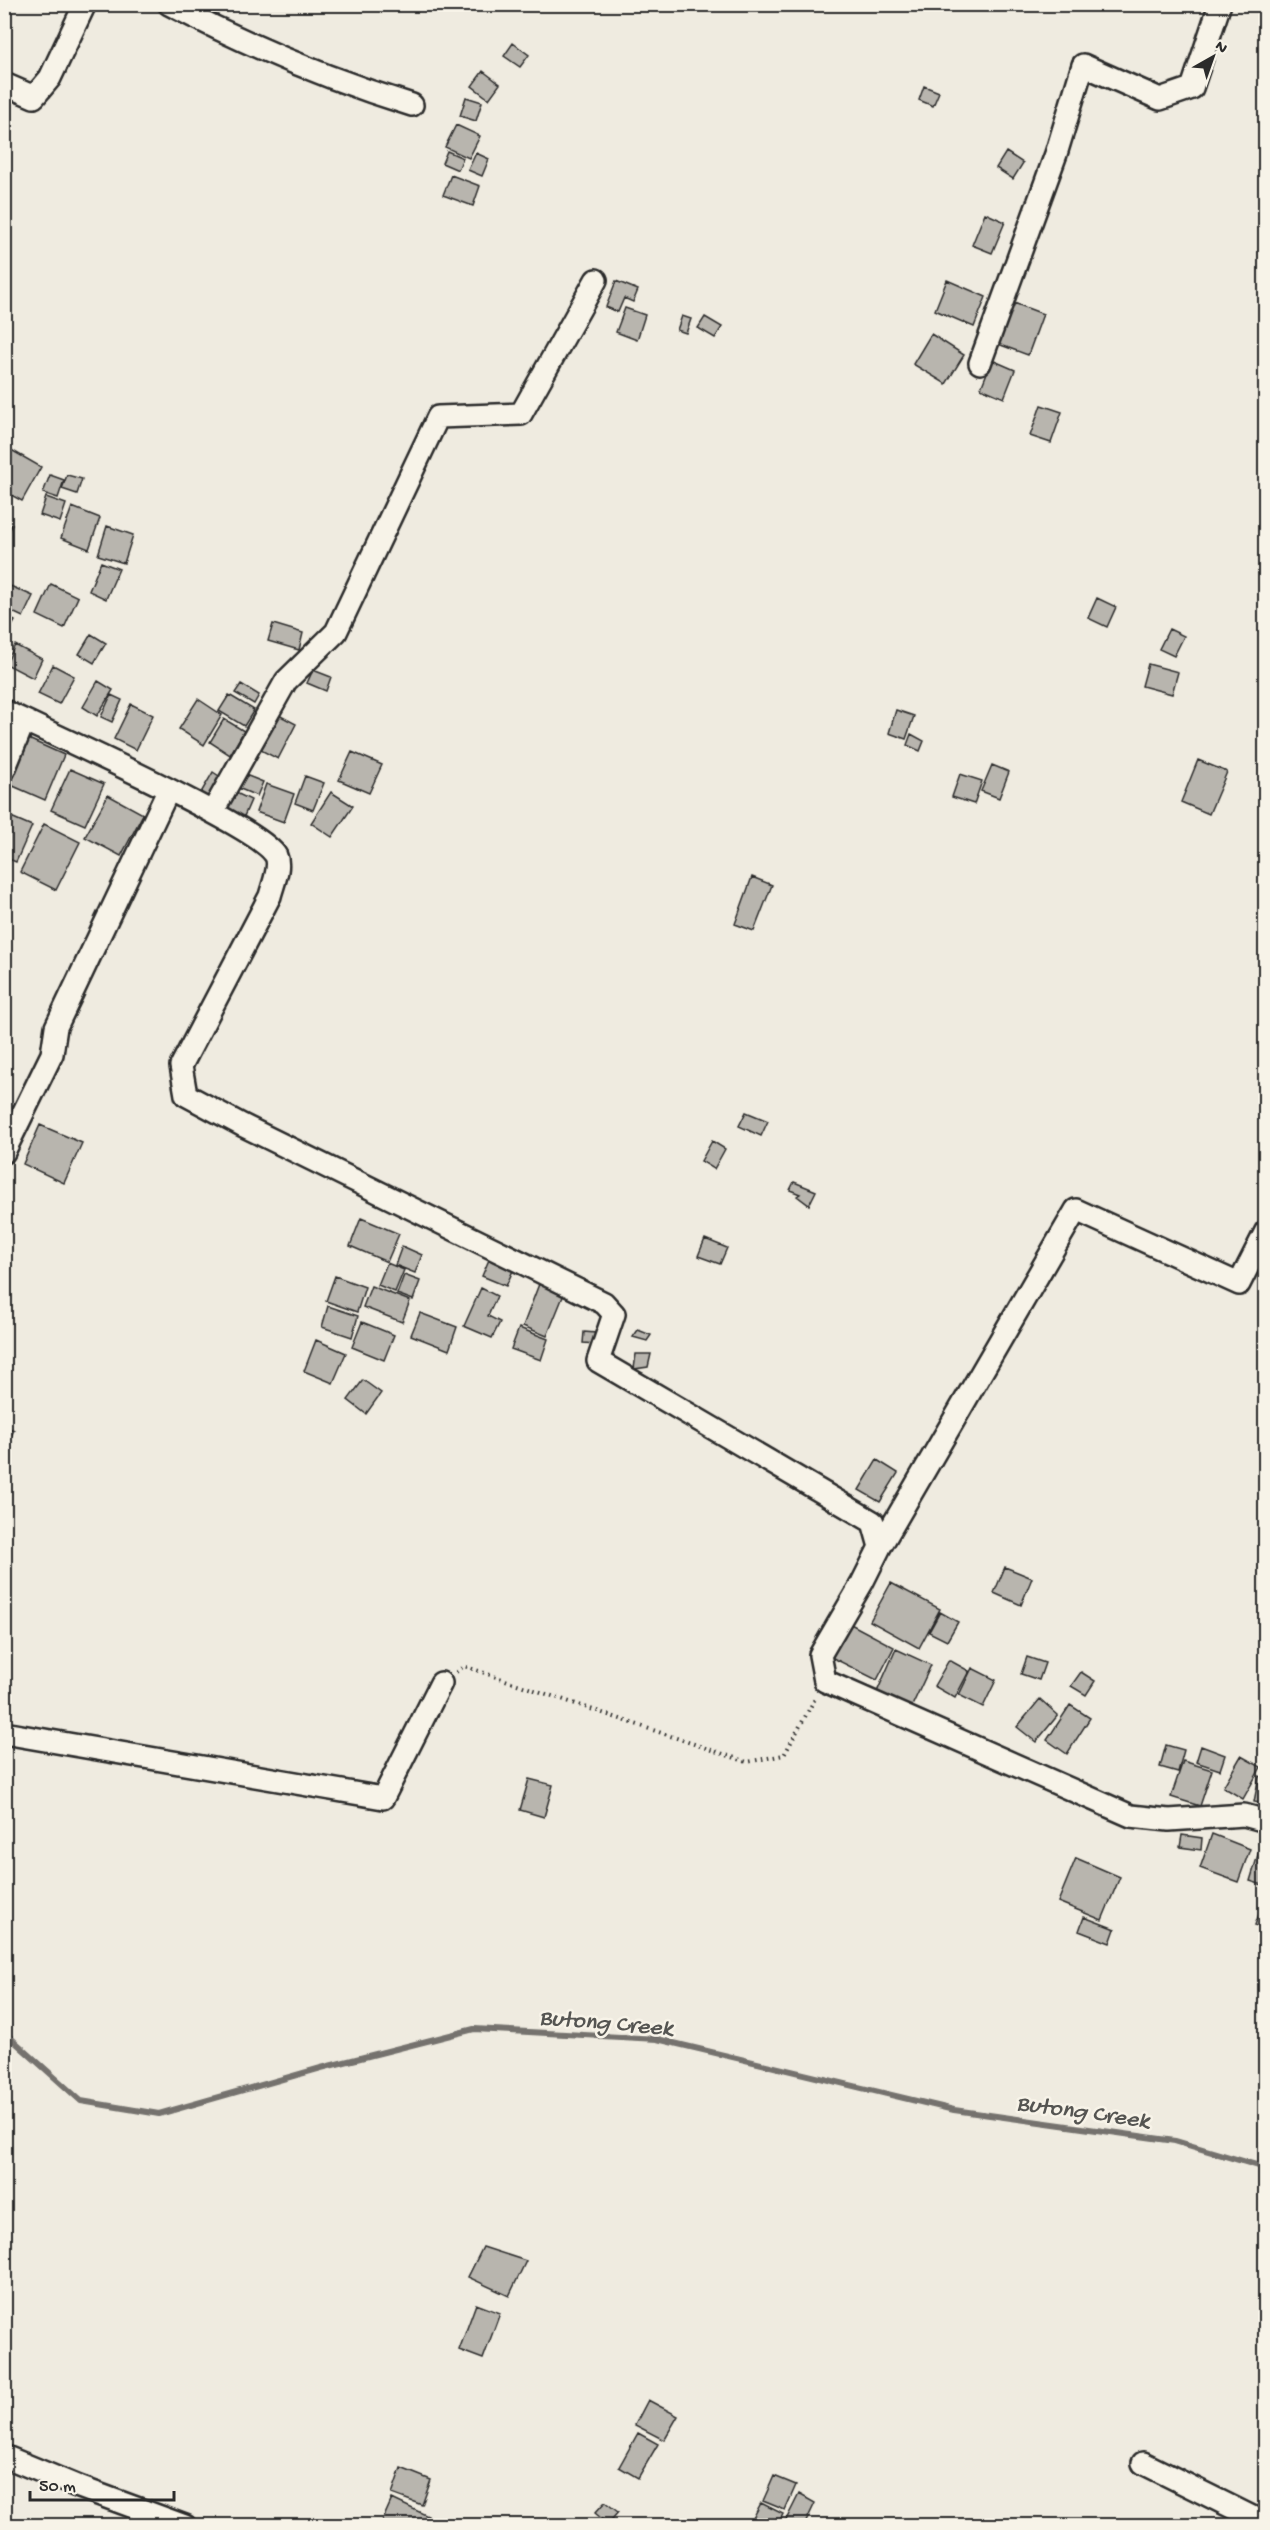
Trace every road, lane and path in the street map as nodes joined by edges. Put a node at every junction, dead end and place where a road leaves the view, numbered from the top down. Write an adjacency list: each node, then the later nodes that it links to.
1 (85, 4): 4 (street)
2 (169, 4): 5 (street)
3 (1220, 4): 7 (street)
4 (4, 84)
5 (412, 105)
6 (596, 280): 12 (street)
7 (980, 363)
8 (4, 711): 9 (street)
9 (24, 721): 10 (street); 11 (street)
10 (4, 770)
11 (168, 791): 12 (street); 13 (street)
12 (213, 811): 15 (street)
13 (4, 1152)
14 (1266, 1231): 15 (street)
15 (880, 1547): 16 (street)
16 (825, 1681): 17 (path); 19 (street)
17 (441, 1683): 18 (street)
18 (4, 1732)
19 (1266, 1821)
20 (4, 2456): 23 (street)
21 (1143, 2463): 22 (street)
22 (1266, 2524)
23 (185, 2526)

